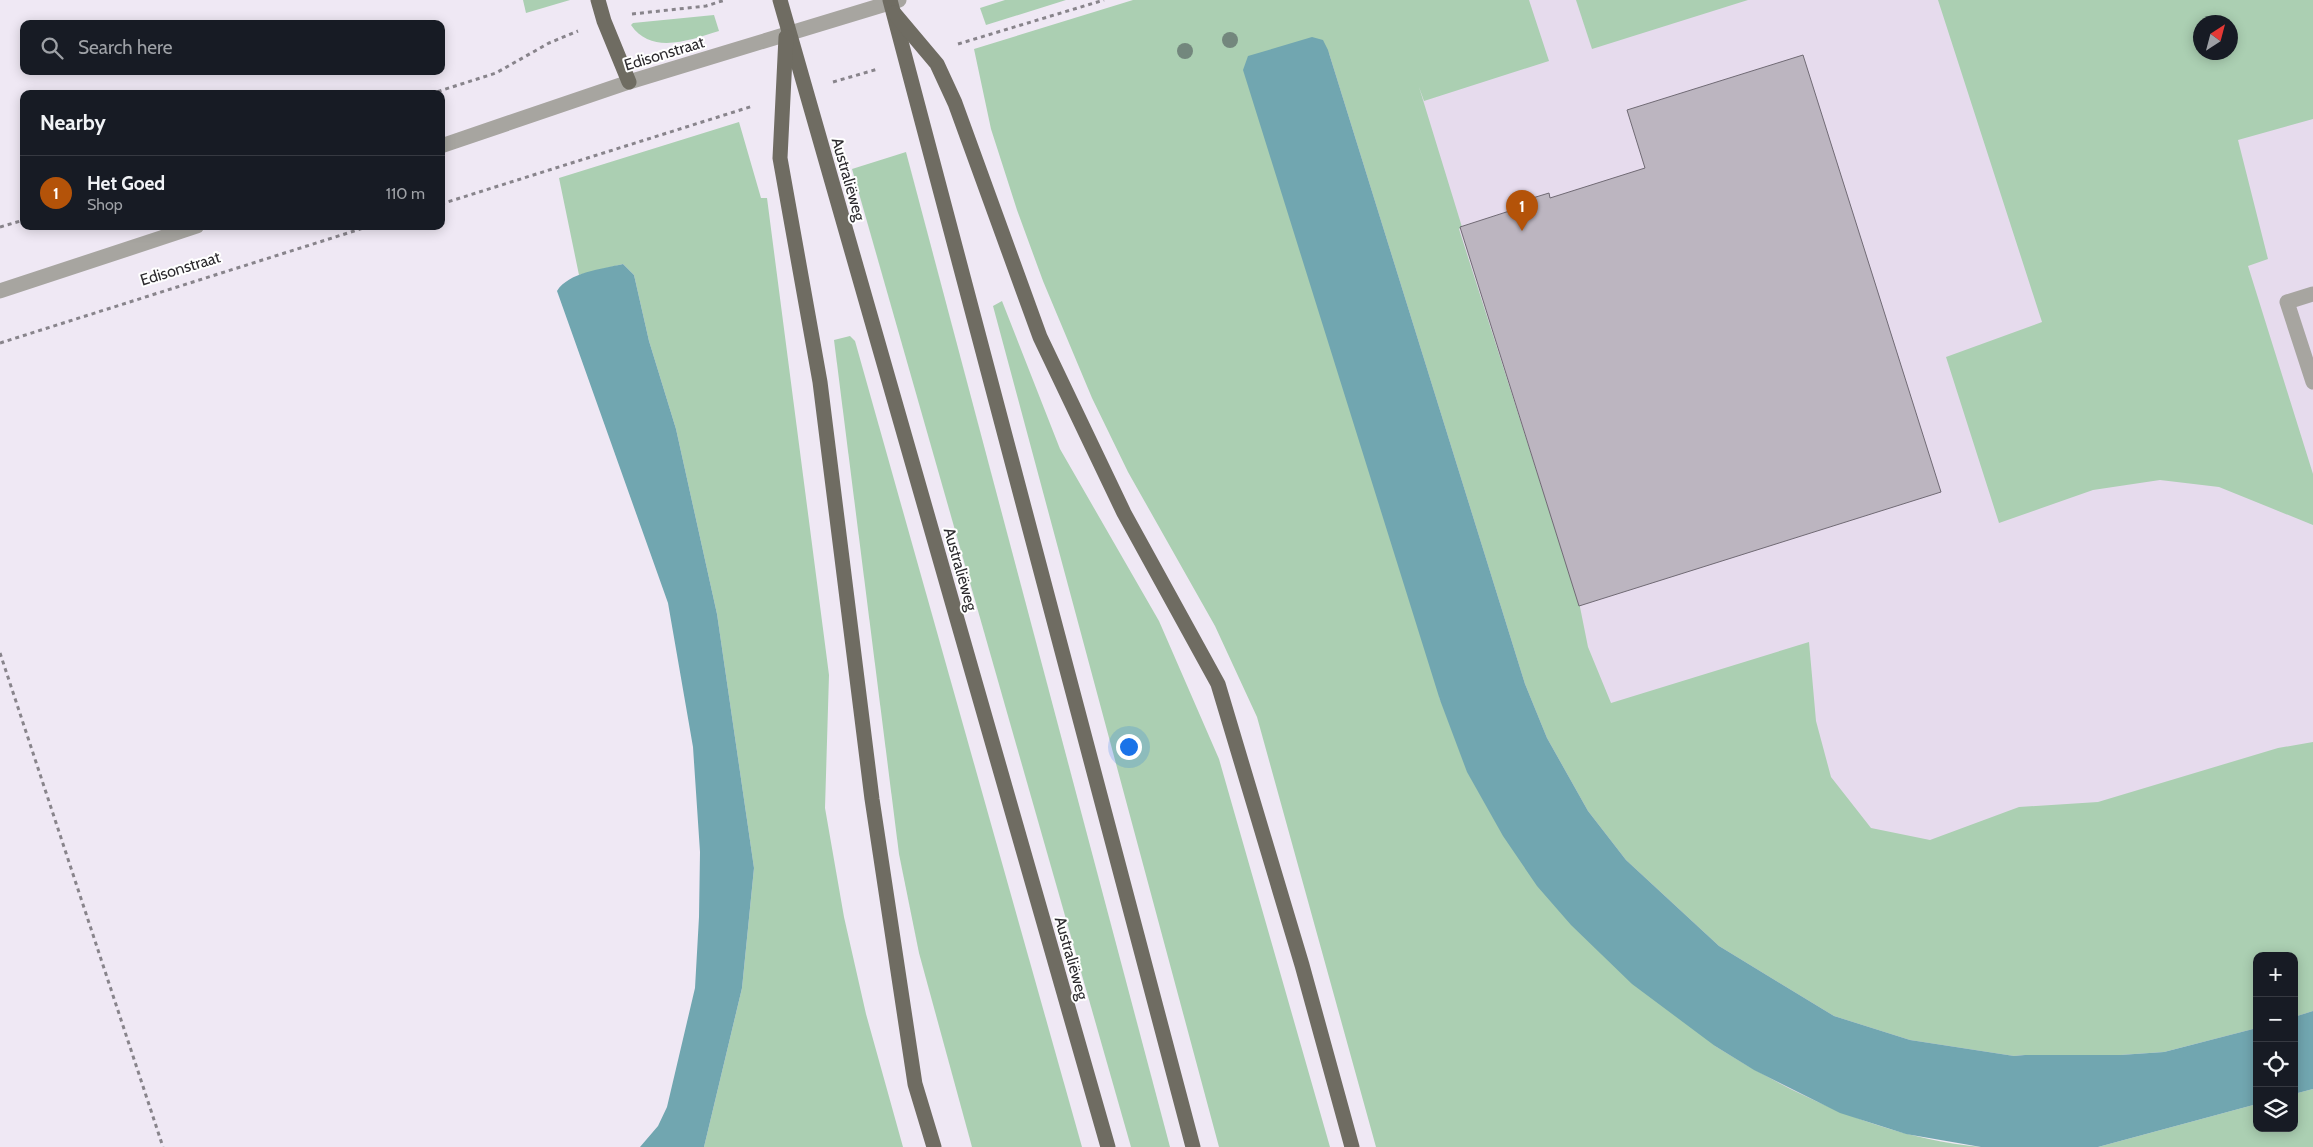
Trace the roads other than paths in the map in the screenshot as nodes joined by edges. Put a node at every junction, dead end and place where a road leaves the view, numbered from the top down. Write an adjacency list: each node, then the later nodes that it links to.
1 (598, 0): 5 (main road)
2 (780, 0): 4 (main road, Australiëweg)
3 (894, 4): 5 (street, Edisonstraat); 13 (main road); 14 (main road)
4 (786, 25): 11 (main road); 12 (main road, Australiëweg)
5 (629, 82): 6 (street, Edisonstraat)
6 (445, 145)
7 (185, 230): 8 (street, Edisonstraat)
8 (0, 290)
9 (2313, 294): 10 (street)
10 (2313, 382)
11 (934, 1147)
12 (1108, 1147)
13 (1193, 1147)
14 (1352, 1147)

